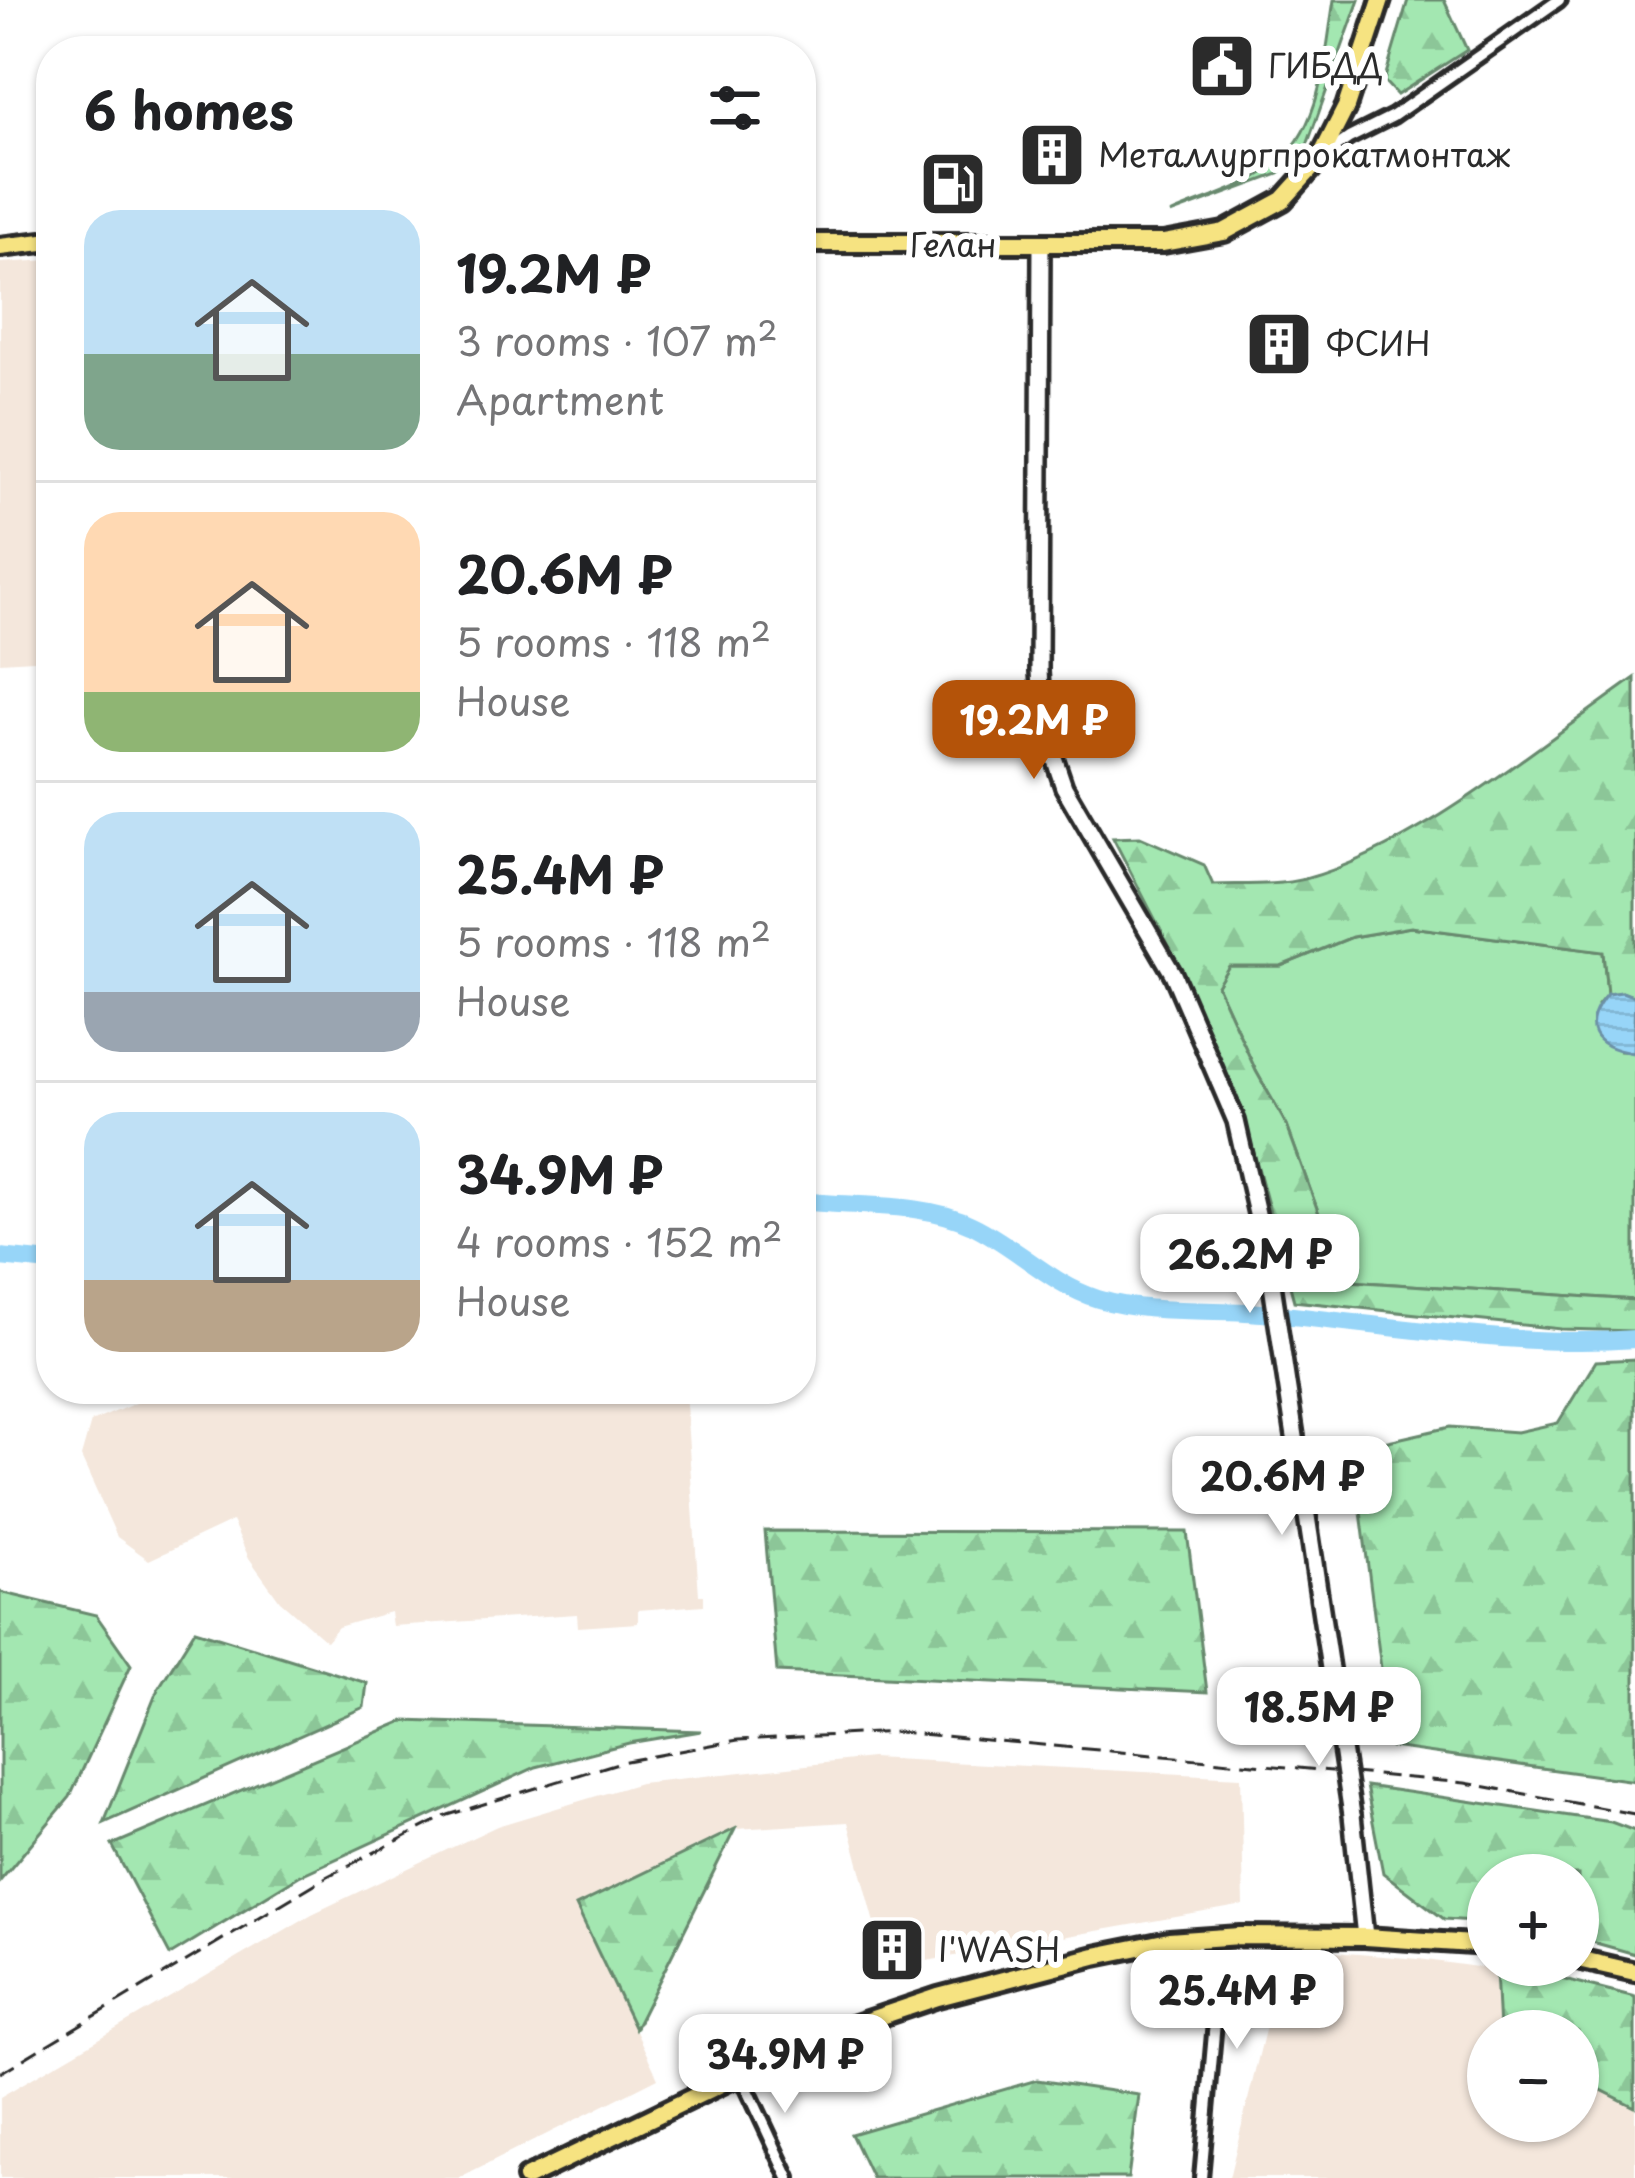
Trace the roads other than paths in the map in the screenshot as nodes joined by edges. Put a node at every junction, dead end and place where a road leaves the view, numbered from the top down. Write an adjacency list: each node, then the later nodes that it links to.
1 (1381, 0): 3 (main road)
2 (1559, 0): 3 (street)
3 (1319, 160): 6 (main road)
4 (36, 243): 7 (main road)
5 (816, 243): 6 (main road)
6 (1041, 243): 8 (main road, bridge)
7 (0, 247)
8 (1365, 1937): 9 (main road); 10 (main road)
9 (1192, 1939): 13 (main road); 16 (street)
10 (1467, 1944)
11 (1599, 1964): 12 (main road)
12 (1635, 1972)
13 (740, 2073): 14 (main road); 15 (street)
14 (526, 2178)
15 (789, 2178)
16 (1202, 2178)

